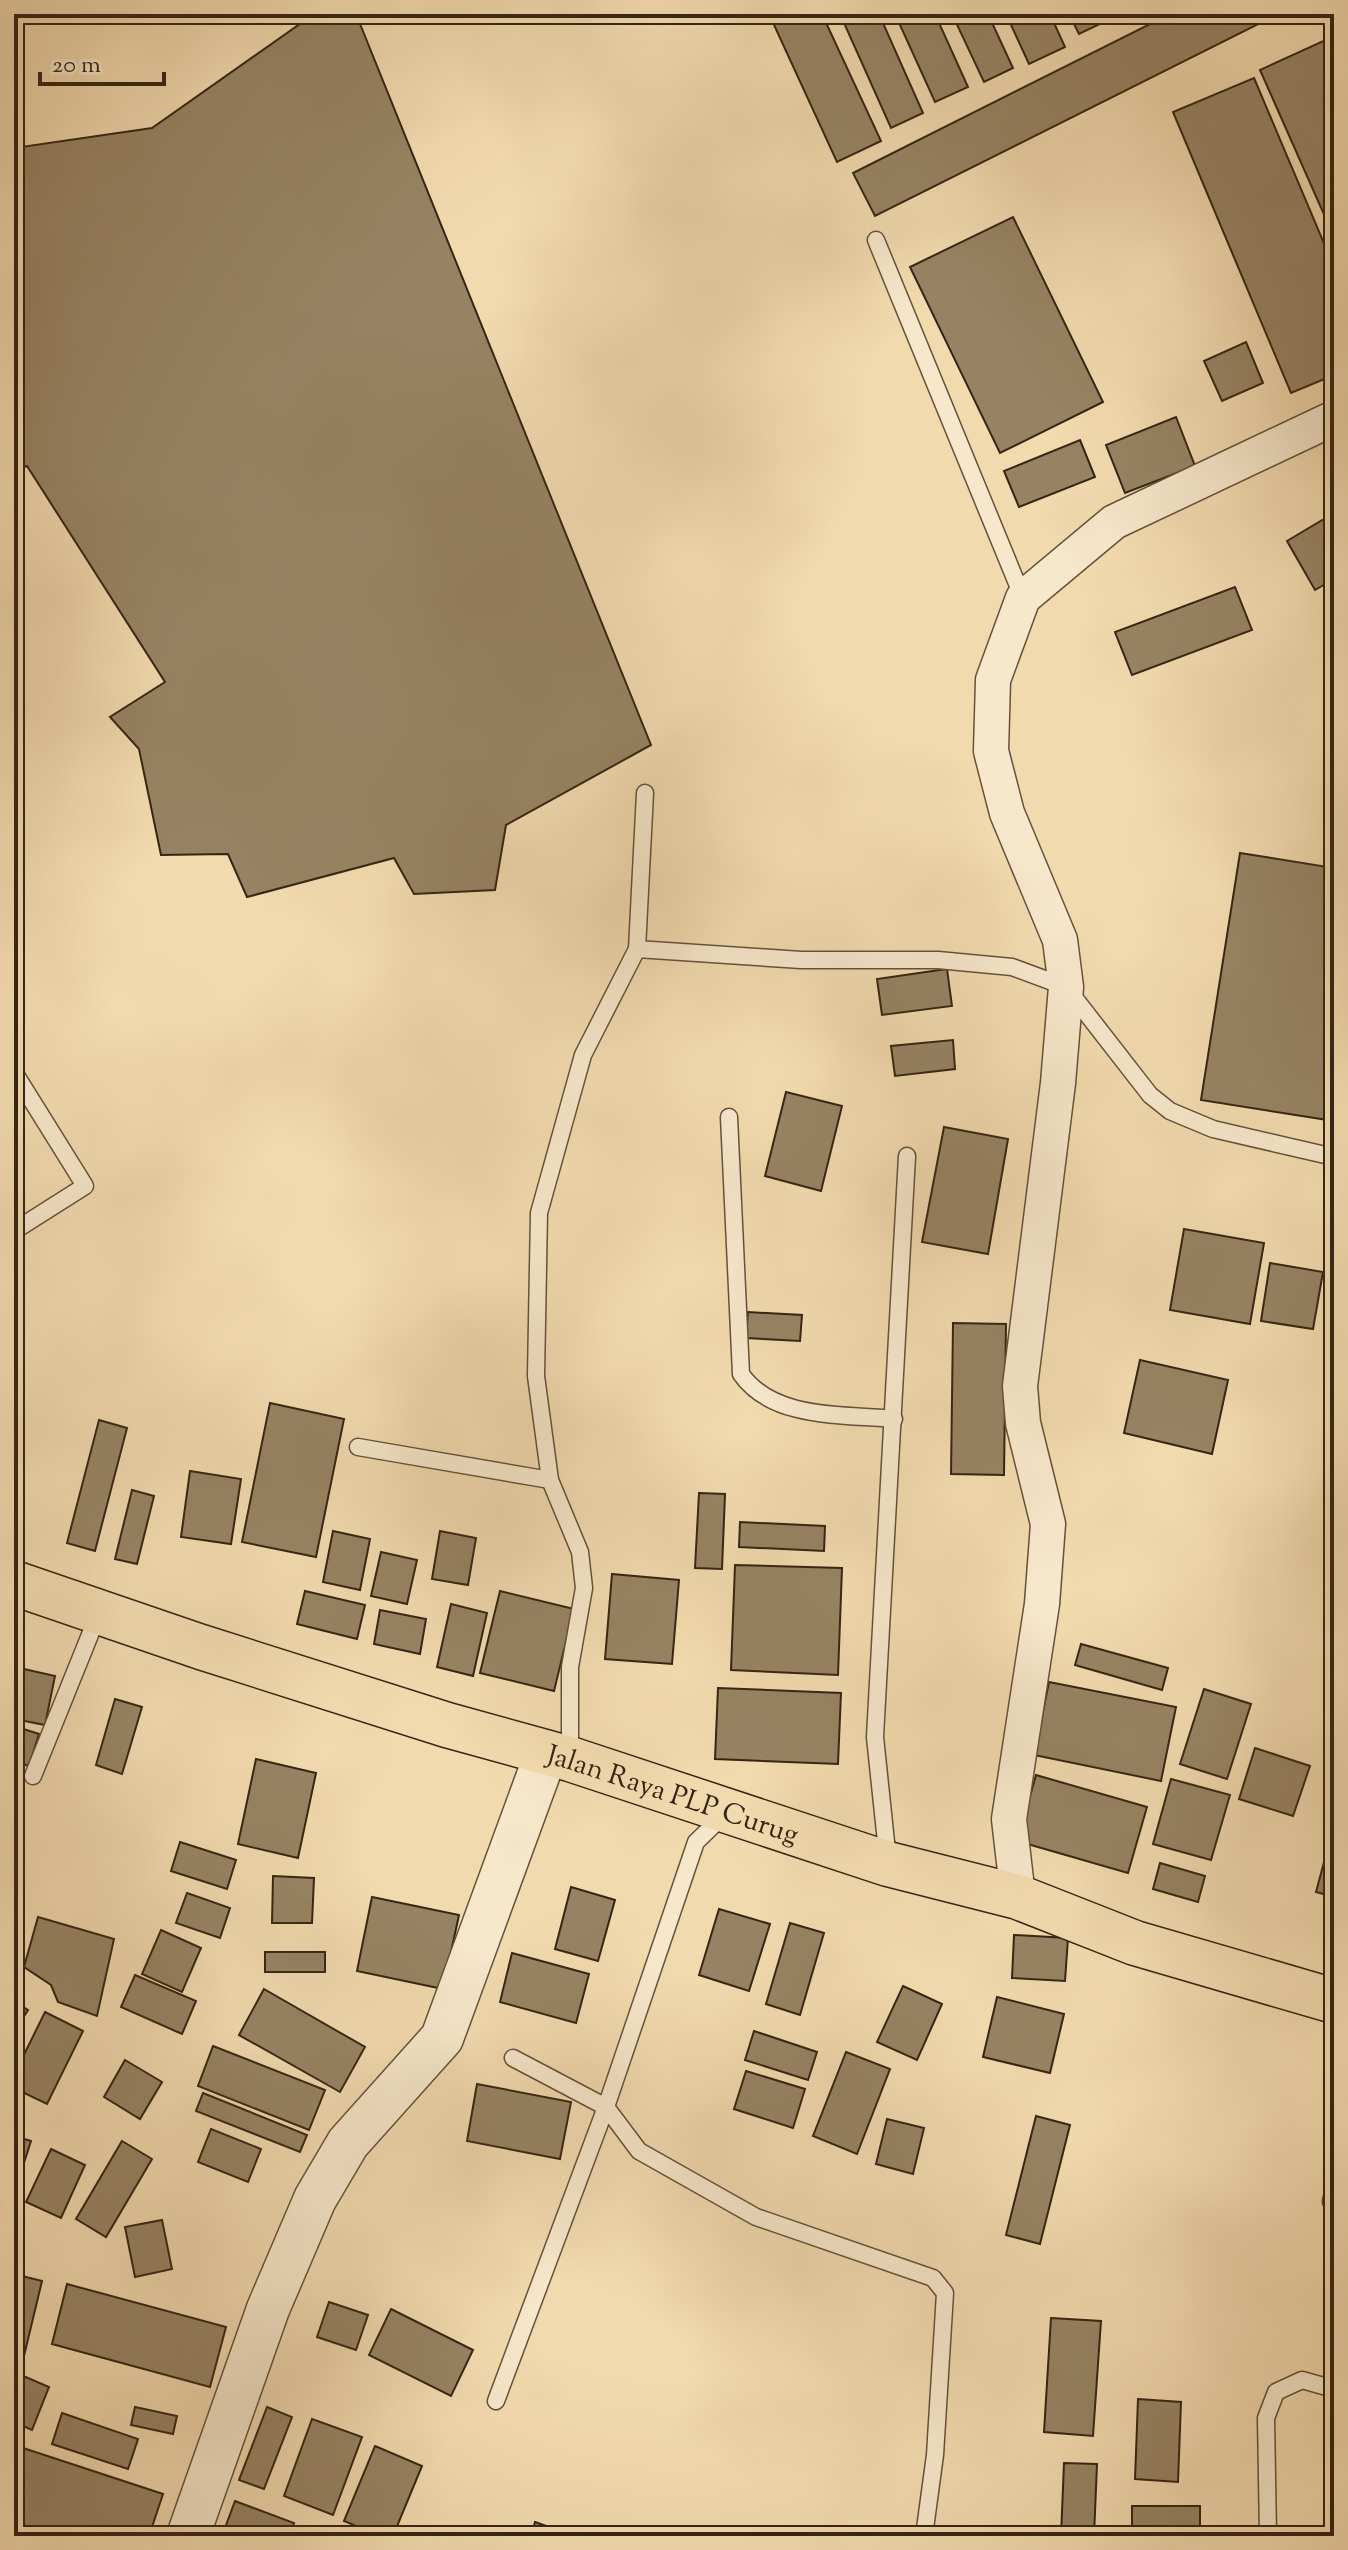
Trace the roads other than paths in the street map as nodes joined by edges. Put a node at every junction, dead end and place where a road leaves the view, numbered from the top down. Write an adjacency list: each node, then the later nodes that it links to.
1 (876, 240): 3 (lane)
2 (1334, 418): 3 (street)
3 (1023, 598): 6 (street)
4 (645, 793): 5 (lane)
5 (637, 949): 6 (lane); 14 (lane)
6 (1066, 987): 10 (lane); 21 (street)
7 (14, 1072): 11 (lane)
8 (729, 1117): 12 (lane)
9 (907, 1156): 12 (lane)
10 (1334, 1157)
11 (14, 1231)
12 (894, 1419): 20 (lane)
13 (358, 1447): 14 (lane)
14 (550, 1480): 17 (lane)
15 (14, 1583): 16 (main road, Jalan Raya PLP Curug)
16 (99, 1614): 17 (main road, Jalan Raya PLP Curug); 18 (lane)
17 (558, 1756): 19 (main road, Jalan Raya PLP Curug); 29 (street)
18 (33, 1776)
19 (726, 1812): 20 (main road, Jalan Raya PLP Curug); 24 (lane)
20 (888, 1864): 21 (main road, Jalan Raya PLP Curug)
21 (1018, 1897): 22 (main road, Jalan Raya PLP Curug)
22 (1334, 2001)
23 (513, 2058): 24 (lane)
24 (606, 2107): 28 (lane); 30 (lane)
25 (1334, 2189): 26 (lane)
26 (1334, 2203)
27 (1334, 2389): 31 (lane)
28 (496, 2401)
29 (188, 2536)
30 (924, 2536)
31 (1268, 2536)

